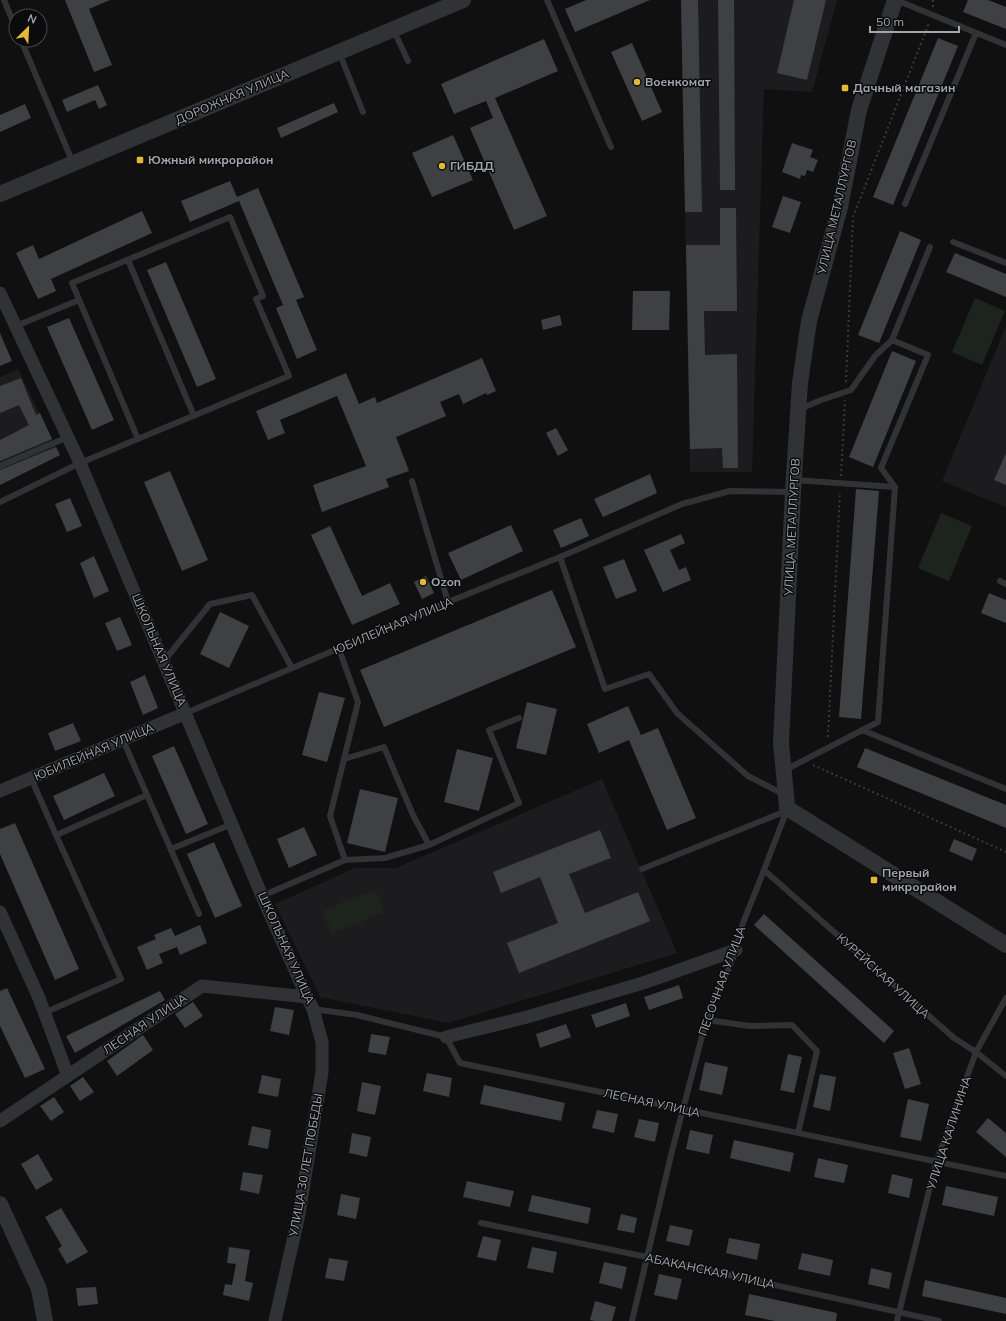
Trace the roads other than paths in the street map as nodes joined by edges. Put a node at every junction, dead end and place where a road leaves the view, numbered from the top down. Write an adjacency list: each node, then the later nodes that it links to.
1 (4, 0): 5 (lane)
2 (547, 0): 13 (lane)
3 (895, 0): 7 (lane); 25 (street, УЛИЦА МЕТАЛЛУРГОВ)
4 (458, 1): 6 (street, ДОРОЖНАЯ УЛИЦА)
5 (8, 9)
6 (394, 29): 10 (street, ДОРОЖНАЯ УЛИЦА); 11 (lane)
7 (976, 33): 8 (lane); 16 (lane)
8 (1006, 45)
9 (24, 48): 14 (lane)
10 (339, 52): 12 (lane); 14 (street, ДОРОЖНАЯ УЛИЦА)
11 (408, 61)
12 (363, 112)
13 (610, 147)
14 (73, 163): 15 (street, ДОРОЖНАЯ УЛИЦА)
15 (0, 194)
16 (905, 204)
17 (953, 242): 20 (lane)
18 (930, 247): 24 (lane)
19 (128, 260): 22 (lane); 26 (lane); 26 (lane)
20 (1006, 264)
21 (0, 293): 23 (street, ШКОЛЬНАЯ УЛИЦА)
22 (79, 300): 23 (lane); 28 (lane)
23 (16, 326): 27 (street, ШКОЛЬНАЯ УЛИЦА)
24 (892, 340): 25 (lane); 33 (lane)
25 (798, 410): 32 (street, УЛИЦА МЕТАЛЛУРГОВ)
26 (194, 416): 28 (lane)
27 (68, 437): 29 (street, ШКОЛЬНАЯ УЛИЦА); 30 (lane)
28 (138, 439): 29 (lane)
29 (80, 463): 34 (lane); 38 (street, ШКОЛЬНАЯ УЛИЦА)
30 (0, 466)
31 (412, 481): 36 (lane)
32 (793, 486): 33 (lane, ЮБИЛЕЙНАЯ УЛИЦА); 35 (lane, ЮБИЛЕЙНАЯ УЛИЦА); 45 (street, УЛИЦА МЕТАЛЛУРГОВ)
33 (895, 487): 42 (lane)
34 (0, 502)
35 (560, 557): 36 (lane, ЮБИЛЕЙНАЯ УЛИЦА); 50 (lane)
36 (448, 602): 37 (lane, ЮБИЛЕЙНАЯ УЛИЦА)
37 (339, 649): 39 (lane, ЮБИЛЕЙНАЯ УЛИЦА); 44 (lane)
38 (164, 661): 39 (lane); 40 (street, ШКОЛЬНАЯ УЛИЦА)
39 (292, 668): 40 (lane, ЮБИЛЕЙНАЯ УЛИЦА)
40 (186, 713): 43 (street, ЮБИЛЕЙНАЯ УЛИЦА); 51 (street, ШКОЛЬНАЯ УЛИЦА)
41 (519, 718): 53 (lane)
42 (862, 730): 45 (lane); 47 (lane)
43 (123, 740): 46 (street, ЮБИЛЕЙНАЯ УЛИЦА); 49 (lane)
44 (344, 759): 53 (lane); 55 (lane)
45 (783, 771): 50 (street, УЛИЦА МЕТАЛЛУРГОВ)
46 (31, 778): 48 (street, ЮБИЛЕЙНАЯ УЛИЦА); 52 (lane)
47 (1006, 789)
48 (0, 791)
49 (147, 795): 52 (lane); 54 (lane)
50 (787, 805): 56 (lane); 57 (lane, ПЕСОЧНАЯ УЛИЦА); 61 (street)
51 (232, 824): 54 (lane); 58 (street, ШКОЛЬНАЯ УЛИЦА)
52 (56, 835): 66 (lane)
53 (430, 845): 55 (lane)
54 (171, 850): 60 (lane)
55 (345, 860): 58 (lane)
56 (642, 868)
57 (764, 870): 62 (lane, ПЕСОЧНАЯ УЛИЦА); 69 (lane, КУРЕЙСКАЯ УЛИЦА)
58 (262, 896): 63 (street, ШКОЛЬНАЯ УЛИЦА)
59 (0, 912): 66 (street)
60 (199, 914)
61 (1006, 945)
62 (736, 950): 67 (lane, ПЕСОЧНАЯ УЛИЦА); 68 (street)
63 (307, 997): 65 (street, ШКОЛЬНАЯ УЛИЦА); 70 (street, ЛЕСНАЯ УЛИЦА)
64 (1006, 998): 69 (lane, УЛИЦА КАЛИНИНА)
65 (313, 1009): 68 (lane); 82 (street, УЛИЦА 30 ЛЕТ ПОБЕДЫ)
66 (44, 1013): 70 (street)
67 (707, 1020): 72 (lane, ПЕСОЧНАЯ УЛИЦА); 74 (lane)
68 (446, 1037): 72 (lane, ЛЕСНАЯ УЛИЦА)
69 (976, 1052): 71 (lane, КУРЕЙСКАЯ УЛИЦА); 75 (lane, УЛИЦА КАЛИНИНА)
70 (68, 1076): 73 (street, ЛЕСНАЯ УЛИЦА)
71 (1006, 1076)
72 (683, 1109): 74 (lane, ЛЕСНАЯ УЛИЦА); 79 (lane, ПЕСОЧНАЯ УЛИЦА)
73 (0, 1121)
74 (798, 1133): 75 (lane, ЛЕСНАЯ УЛИЦА)
75 (936, 1162): 76 (lane, ЛЕСНАЯ УЛИЦА); 80 (lane, УЛИЦА КАЛИНИНА)
76 (1006, 1176)
77 (0, 1204): 81 (street)
78 (481, 1223): 79 (lane, АБАКАНСКАЯ УЛИЦА)
79 (647, 1257): 80 (lane, АБАКАНСКАЯ УЛИЦА); 83 (lane, ПЕСОЧНАЯ УЛИЦА)
80 (899, 1313): 84 (lane, УЛИЦА КАЛИНИНА); 85 (lane, АБАКАНСКАЯ УЛИЦА)
81 (45, 1321)
82 (275, 1321)
83 (632, 1321)
84 (898, 1321)
85 (939, 1321)

